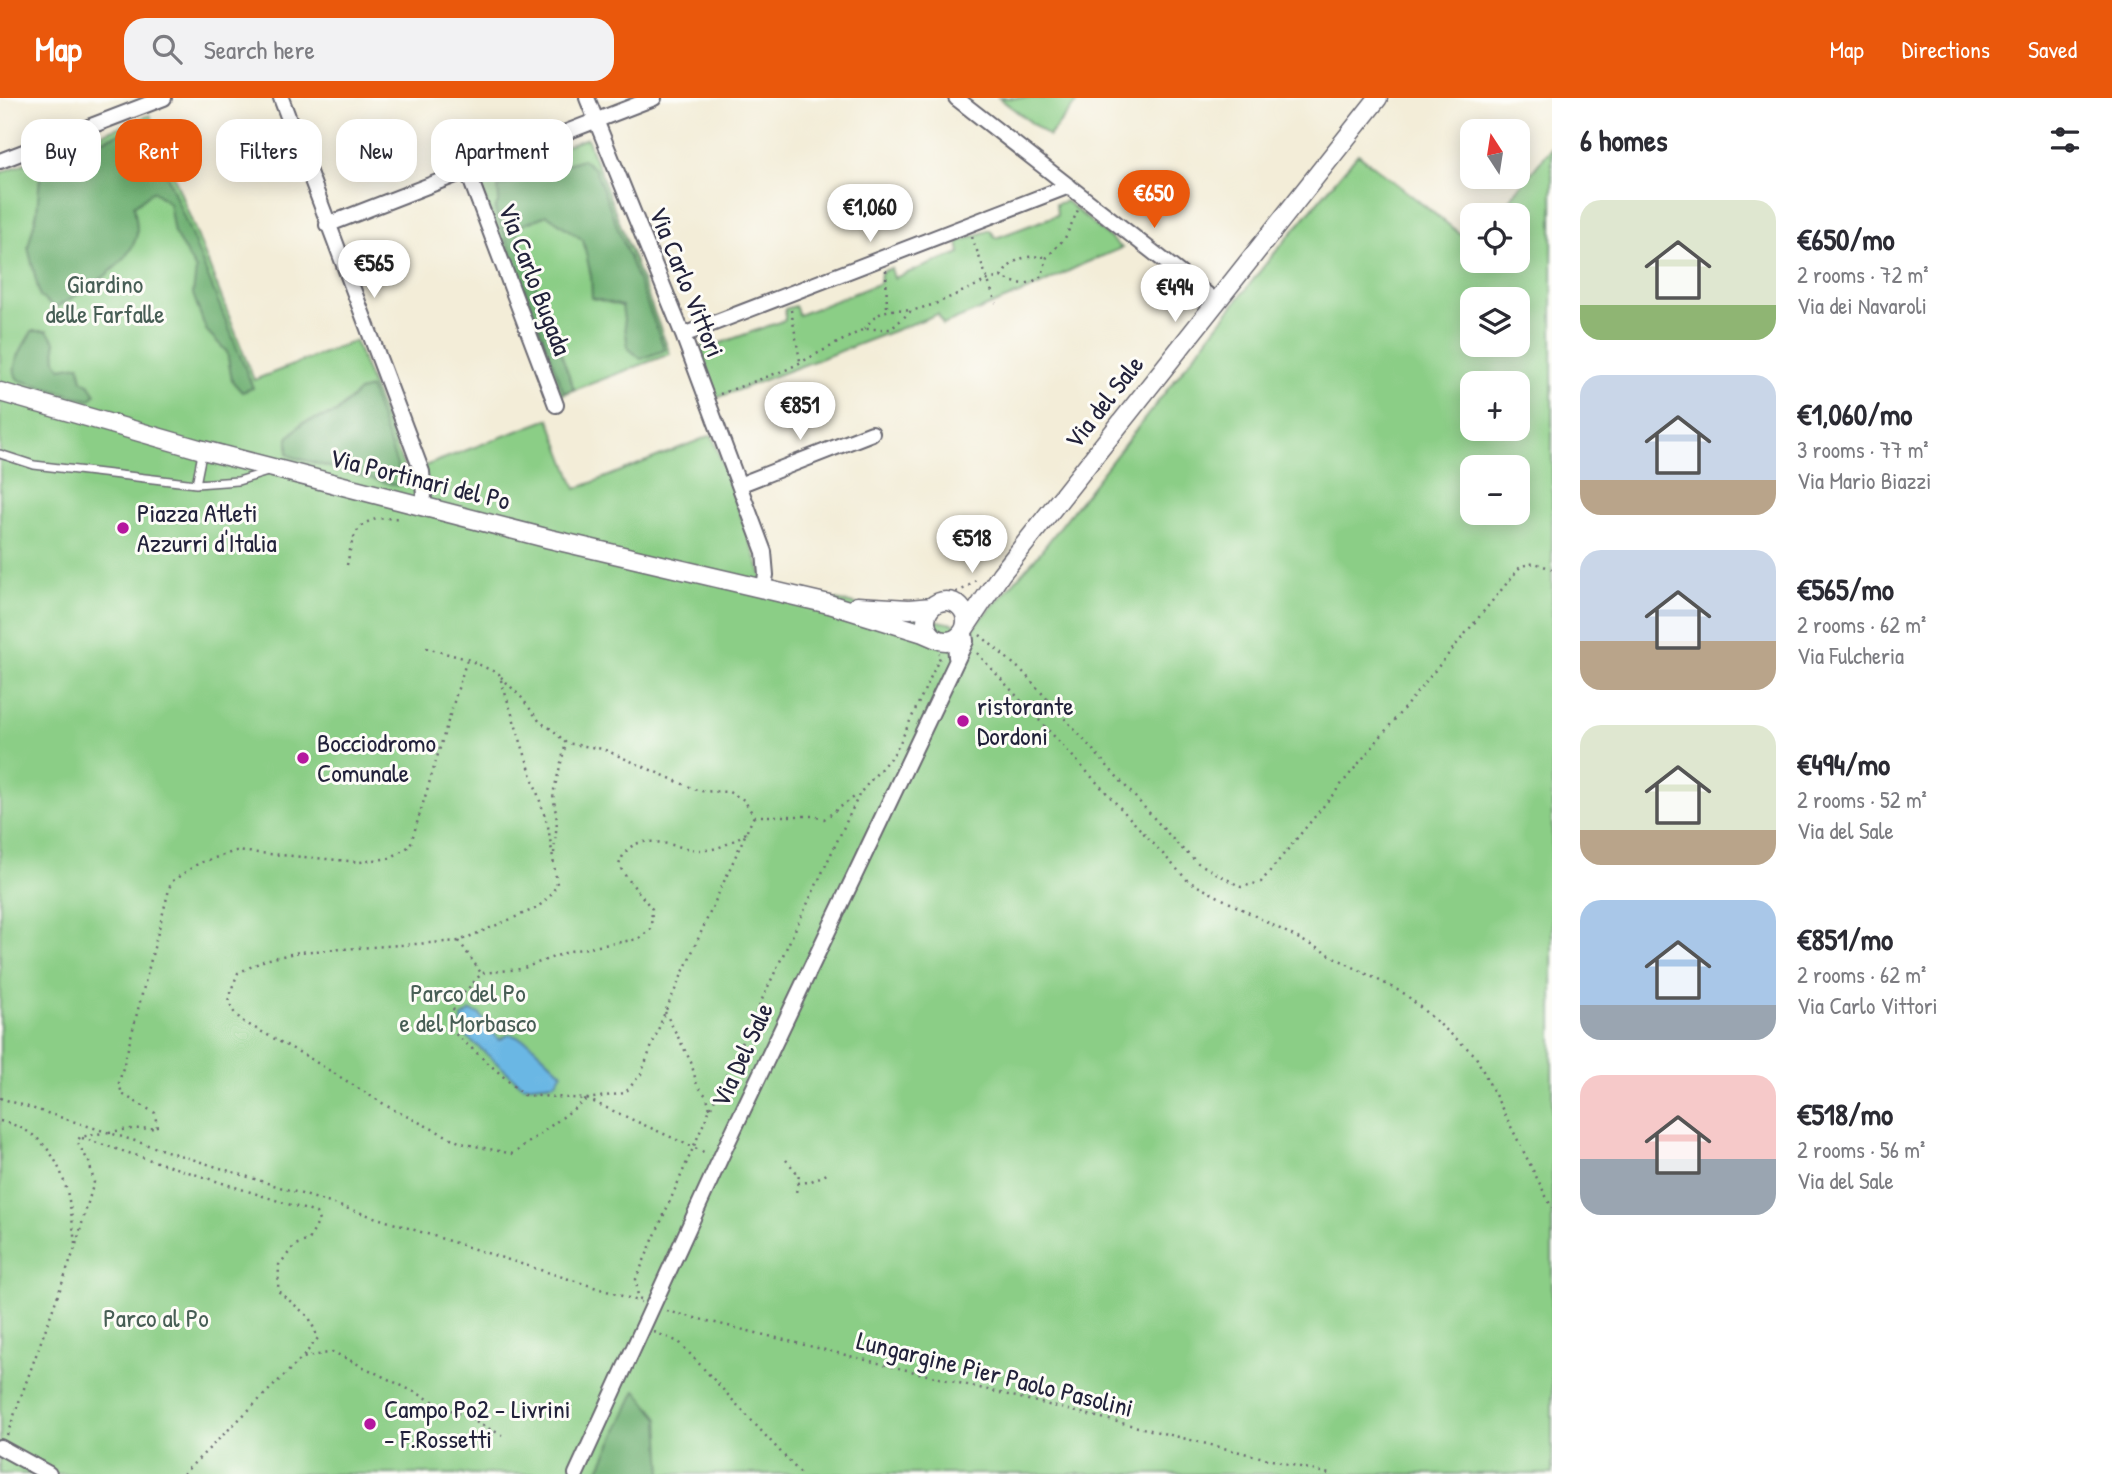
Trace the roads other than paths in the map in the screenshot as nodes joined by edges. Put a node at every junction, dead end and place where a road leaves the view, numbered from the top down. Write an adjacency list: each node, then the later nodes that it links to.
1 (163, 98): 9 (street)
2 (281, 98): 13 (street)
3 (587, 98): 7 (street, Via Carlo Vittori)
4 (654, 98): 7 (street)
5 (956, 98): 12 (street)
6 (1378, 98): 14 (street, Via del Sale)
7 (596, 120): 8 (street); 15 (street, Via Carlo Vittori)
8 (573, 129)
9 (0, 161)
10 (436, 182): 13 (street)
11 (472, 182): 17 (street, Via Carlo Bugada)
12 (1073, 189): 14 (street); 15 (street)
13 (327, 225): 24 (street)
14 (1217, 302): 25 (street, Via del Sale)
15 (683, 335): 23 (street, Via Carlo Vittori)
16 (0, 392): 19 (street, Via Portinari del Po)
17 (556, 405)
18 (872, 433): 23 (street)
19 (199, 449): 21 (street, Via Portinari del Po); 22 (lane)
20 (0, 454): 22 (lane)
21 (277, 469): 22 (lane); 24 (street, Via Portinari del Po)
22 (196, 484)
23 (740, 485): 26 (street, Via Carlo Vittori)
24 (423, 506): 26 (street, Via Portinari del Po)
25 (994, 571): 27 (street, Via del Sale); 29 (street, Via del Sale)
26 (763, 590): 28 (street, Via Portinari del Po)
27 (942, 602): 28 (street, Via Portinari del Po); 29 (street); 29 (street)
28 (829, 604): 29 (street, Via Portinari del Po)
29 (954, 637): 32 (street, Via Del Sale)
30 (1, 1447): 31 (street)
31 (49, 1474)
32 (576, 1474)

